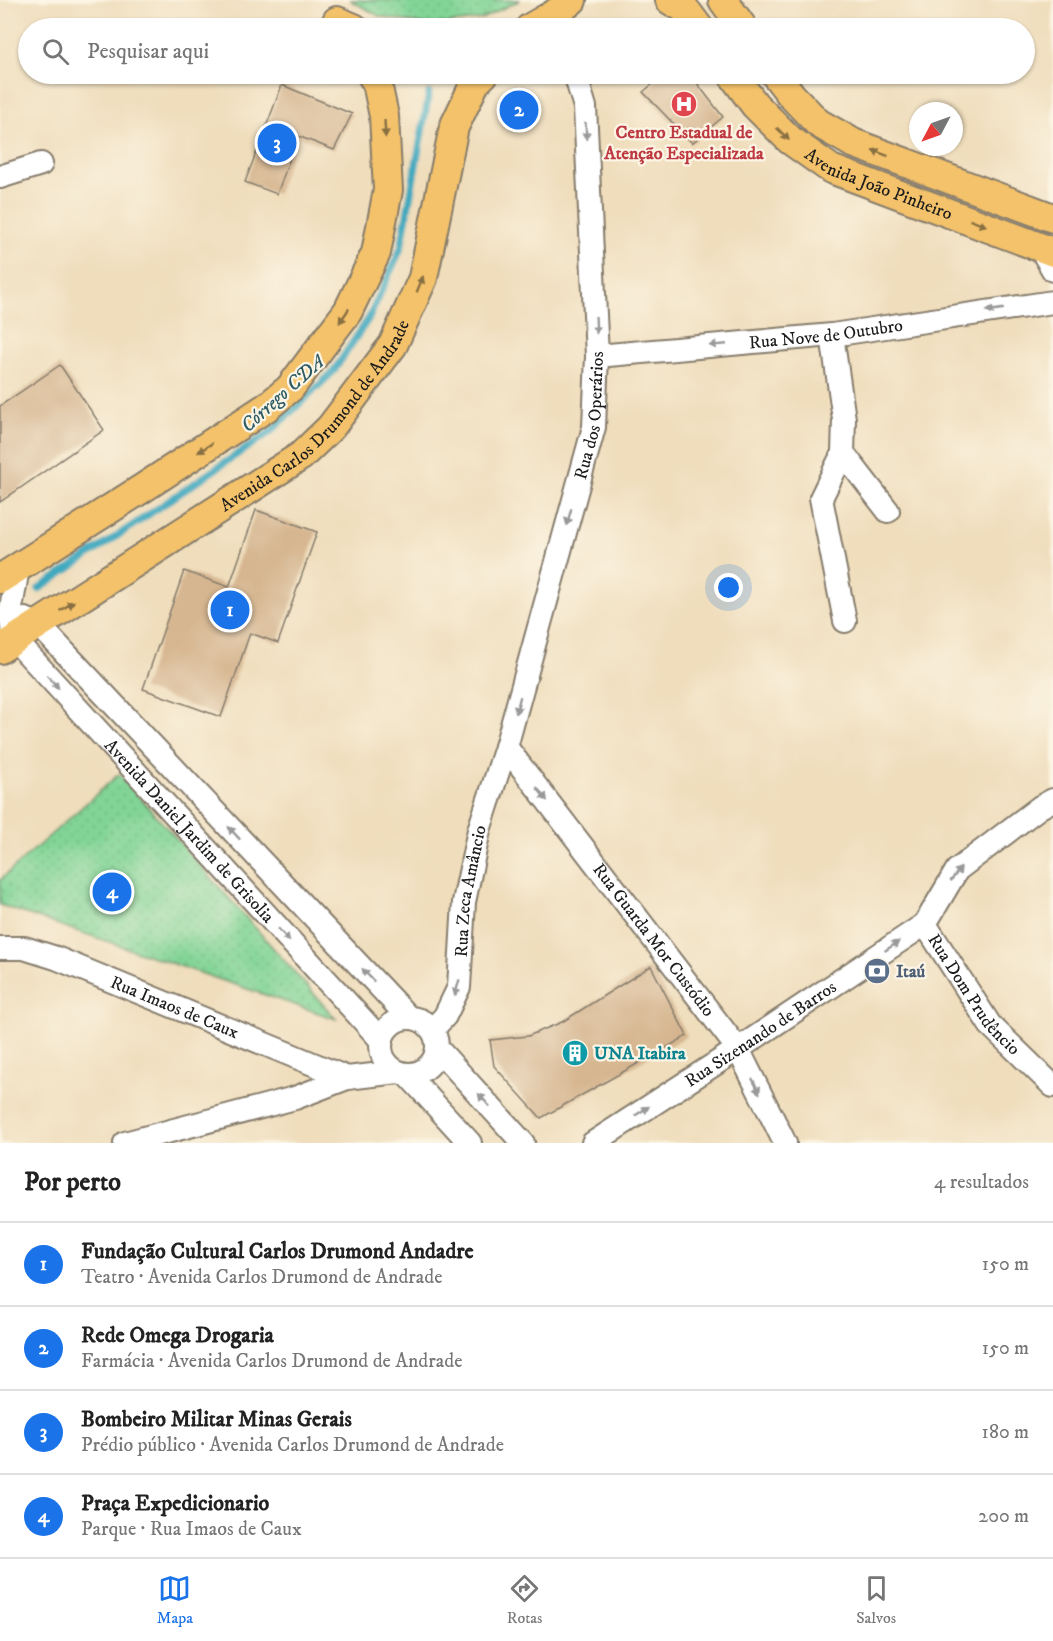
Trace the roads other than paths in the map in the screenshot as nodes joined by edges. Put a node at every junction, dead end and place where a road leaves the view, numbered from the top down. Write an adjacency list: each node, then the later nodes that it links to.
1 (670, 0): 5 (main road)
2 (723, 0): 6 (main road)
3 (567, 8): 4 (main road)
4 (548, 18)
5 (692, 18)
6 (736, 18)
7 (377, 84): 21 (main road, Avenida Carlos Drumond de Andrade, one-way to 21)
8 (475, 84): 23 (main road, Avenida Carlos Drumond de Andrade, one-way to 8)
9 (578, 84): 18 (street, Rua dos Operários, one-way to 18)
10 (739, 84): 15 (main road, Avenida João Pinheiro, one-way to 15)
11 (783, 84): 14 (main road, Avenida João Pinheiro, one-way to 11)
12 (41, 164): 13 (street)
13 (0, 177)
14 (1053, 218)
15 (1048, 256)
16 (1053, 302): 17 (street, Rua Nove de Outubro, one-way to 17)
17 (832, 335): 18 (street, Rua Nove de Outubro, one-way to 18); 19 (street)
18 (597, 356): 25 (street, Rua dos Operários, one-way to 25)
19 (843, 453): 20 (street); 22 (street)
20 (888, 511)
21 (9, 573): 24 (street)
22 (845, 621)
23 (38, 624): 24 (main road, Avenida Carlos Drumond de Andrade); 29 (street, Avenida Daniel Jardim de Grisolia, one-way to 23)
24 (6, 628): 31 (street, Avenida Daniel Jardim de Grisolia, one-way to 31)
25 (506, 747): 30 (street, Rua Zeca Amâncio, one-way to 30); 32 (street, Rua Guarda Mor Custódio, one-way to 32)
26 (1053, 800): 27 (street, one-way to 26)
27 (925, 924): 32 (street, Rua Sizenando de Barros, one-way to 27); 36 (street, Rua Dom Prudêncio)
28 (0, 948): 33 (street, Rua Imaos de Caux)
29 (408, 1017): 30 (street, Avenida Daniel Jardim de Grisolia); 31 (street)
30 (435, 1039): 34 (street); 40 (street, Avenida Daniel Jardim de Grisolia, one-way to 30)
31 (381, 1046): 34 (street, Avenida Daniel Jardim de Grisolia); 35 (street)
32 (738, 1050): 41 (street, Rua Sizenando de Barros, one-way to 32); 42 (street, Rua Guarda Mor Custódio, one-way to 42)
33 (290, 1054): 35 (street, Rua Imaos de Caux); 37 (street)
34 (402, 1073): 35 (street); 39 (street, Avenida Daniel Jardim de Grisolia)
35 (347, 1078): 37 (street)
36 (1053, 1086)
37 (295, 1098): 38 (street)
38 (125, 1143)
39 (470, 1143)
40 (523, 1143)
41 (592, 1143)
42 (785, 1143)

